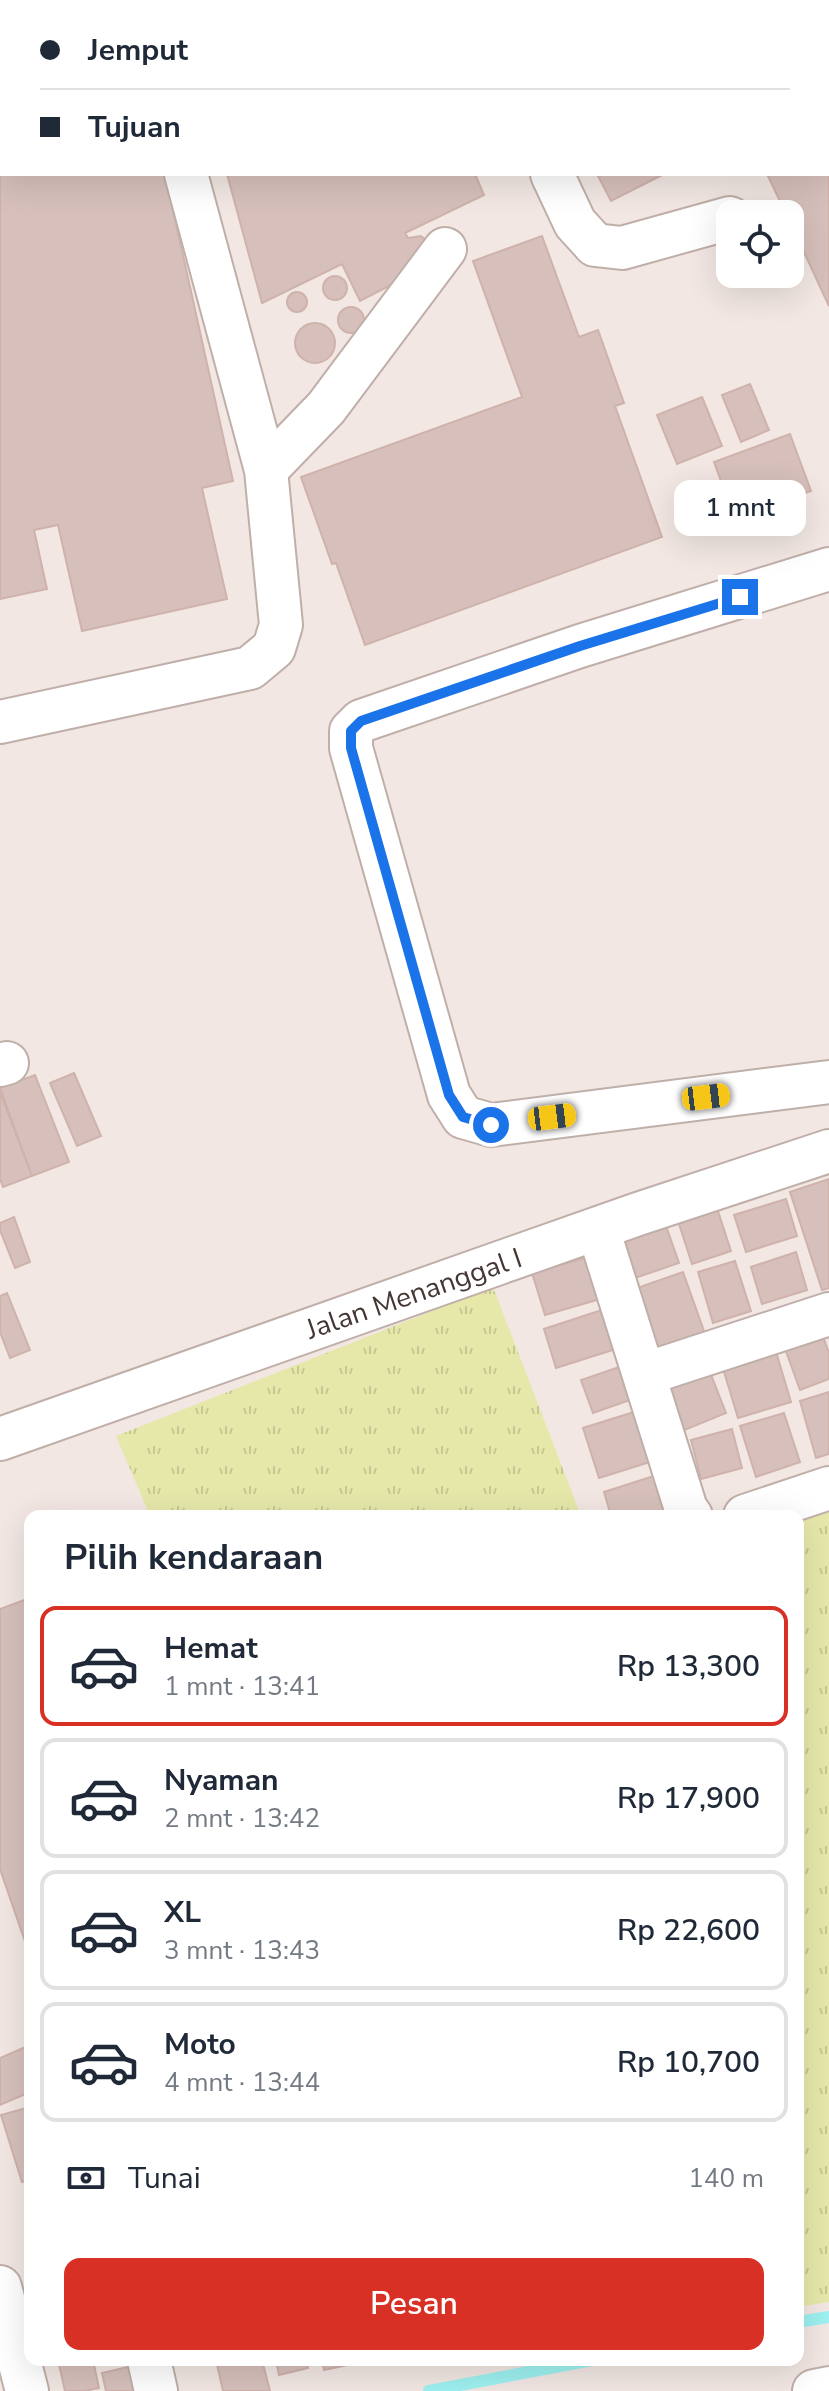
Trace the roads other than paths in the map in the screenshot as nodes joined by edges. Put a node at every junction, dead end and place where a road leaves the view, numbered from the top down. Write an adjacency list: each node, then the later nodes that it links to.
1 (187, 176): 5 (street)
2 (553, 176): 3 (street)
3 (716, 222)
4 (445, 249): 5 (street)
5 (266, 470): 7 (street)
6 (829, 569): 8 (street)
7 (0, 722)
8 (829, 1082)
9 (829, 1151): 10 (street, Jalan Menanggal I)
10 (598, 1229): 12 (street); 13 (street, Jalan Menanggal I)
11 (829, 1314): 12 (street)
12 (645, 1374): 15 (street)
13 (0, 1439)
14 (829, 1488): 16 (street)
15 (687, 1510)
16 (763, 1510)
17 (0, 2287): 19 (street)
18 (150, 2366): 20 (street)
19 (27, 2391)
20 (156, 2391)

